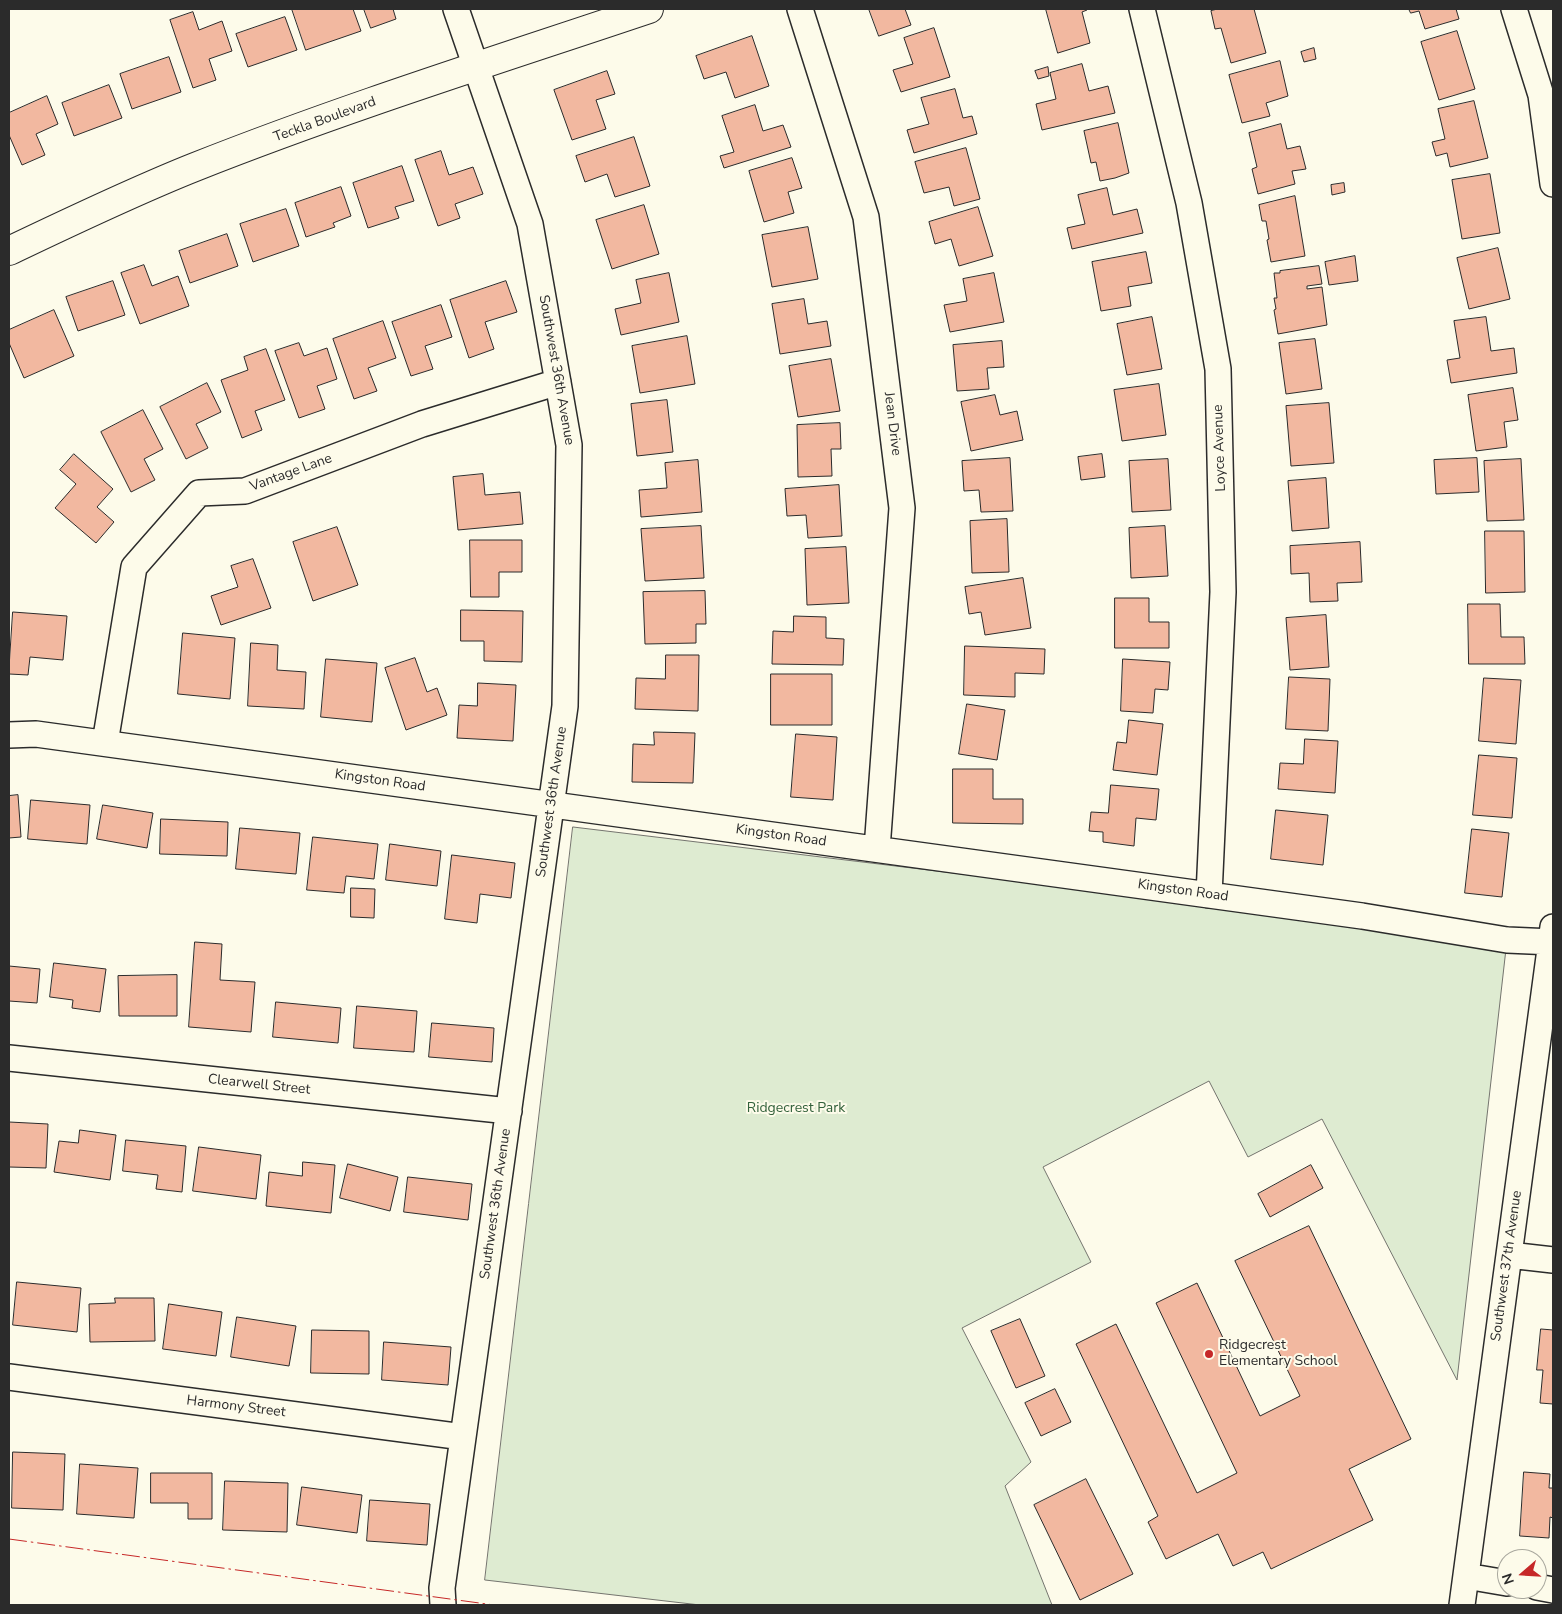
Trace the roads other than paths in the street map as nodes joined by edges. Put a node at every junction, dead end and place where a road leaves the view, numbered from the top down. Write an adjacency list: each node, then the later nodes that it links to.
1 (456, 9): 6 (street, Southwest 36th Avenue)
2 (649, 9): 6 (main road, Teckla Boulevard)
3 (800, 9): 13 (street, Jean Drive)
4 (1142, 9): 14 (street, Loyce Avenue)
5 (1514, 9): 7 (street)
6 (476, 67): 8 (main road, Teckla Boulevard); 9 (street, Southwest 36th Avenue)
7 (1553, 184)
8 (9, 251)
9 (558, 382): 11 (street, Vantage Lane); 12 (street, Southwest 36th Avenue)
10 (9, 735): 11 (street, Kingston Road)
11 (105, 743): 12 (street, Kingston Road)
12 (551, 804): 13 (street, Kingston Road); 17 (street, Southwest 36th Avenue)
13 (877, 849): 14 (street, Kingston Road)
14 (1209, 895): 15 (street, Kingston Road)
15 (1553, 937): 18 (street, Southwest 37th Avenue)
16 (9, 1058): 17 (street, Clearwell Street)
17 (508, 1111): 21 (street, Southwest 36th Avenue)
18 (1509, 1255): 19 (street); 22 (street, Southwest 37th Avenue)
19 (1553, 1260)
20 (9, 1377): 21 (street, Harmony Street)
21 (463, 1437): 24 (street, Southwest 36th Avenue)
22 (1466, 1576): 23 (street); 25 (street, Southwest 37th Avenue)
23 (1497, 1581)
24 (443, 1605)
25 (1462, 1605)

